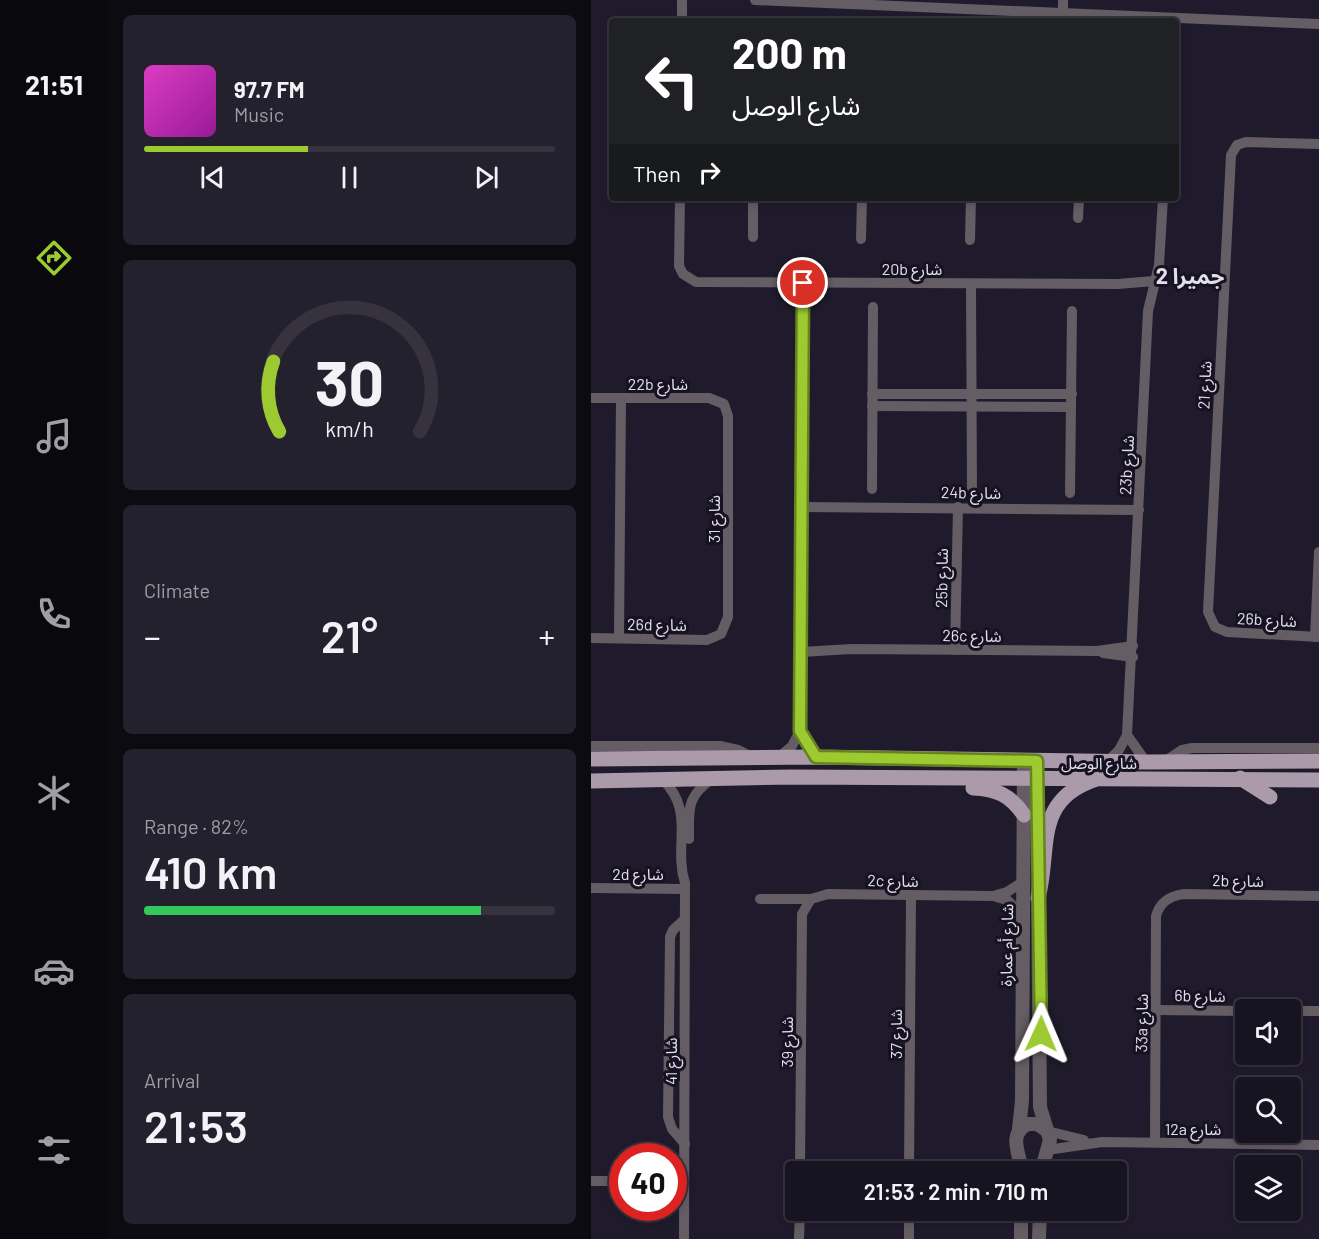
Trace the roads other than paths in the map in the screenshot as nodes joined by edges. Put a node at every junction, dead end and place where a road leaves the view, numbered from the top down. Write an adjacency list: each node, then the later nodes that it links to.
1 (682, 0): 7 (street)
2 (755, 0): 4 (street)
3 (1063, 0): 6 (street)
4 (824, 1): 5 (street)
5 (941, 5): 6 (street)
6 (1062, 13): 8 (street)
7 (681, 18)
8 (1154, 18)
9 (1179, 19): 10 (street)
10 (1319, 24)
11 (1319, 144): 43 (street, شارع 21)
12 (679, 201): 22 (street, 20b شارع)
13 (753, 201): 19 (street)
14 (862, 201): 20 (street)
15 (971, 201): 21 (street)
16 (1079, 201): 18 (street)
17 (1163, 201): 24 (street, 23b شارع)
18 (1078, 218)
19 (753, 237)
20 (861, 239)
21 (970, 240)
22 (803, 283): 23 (street, 20b شارع); 39 (street)
23 (971, 284): 24 (street, 20b شارع); 28 (street)
24 (1153, 286): 41 (street, 23b شارع)
25 (873, 307): 27 (street)
26 (1073, 311): 29 (street)
27 (872, 393): 28 (street); 33 (street)
28 (972, 393): 29 (street); 34 (street)
29 (1072, 394): 35 (street)
30 (591, 398): 31 (street, 22b شارع)
31 (621, 398): 32 (street, 22b شارع); 47 (street)
32 (724, 404): 44 (street, شارع 31)
33 (872, 406): 34 (street); 36 (street)
34 (972, 406): 35 (street); 37 (street)
35 (1071, 407): 38 (street)
36 (872, 489)
37 (972, 493)
38 (1070, 493)
39 (802, 507): 40 (street, 24b شارع); 48 (street)
40 (958, 507): 41 (street, 24b شارع); 49 (street, 25b شارع)
41 (1139, 510): 50 (street, 23b شارع)
42 (1319, 552): 45 (street)
43 (1215, 627): 45 (street, 26b شارع)
44 (721, 633): 47 (street, 26d شارع)
45 (1317, 637)
46 (591, 638): 47 (street, 26d شارع)
47 (619, 638)
48 (801, 648): 49 (street, 26c شارع); 51 (street)
49 (955, 650): 50 (street, 26c شارع)
50 (1133, 651): 52 (street, 23b شارع)
51 (800, 731): 55 (street); 56 (street)
52 (1128, 735): 61 (street); 62 (street)
53 (591, 746): 57 (street, شارع الوصل)
54 (1319, 748): 63 (street, شارع الوصل)
55 (779, 757): 56 (main road, شارع الوصل); 57 (main road, شارع الوصل)
56 (816, 757): 59 (main road, شارع الوصل)
57 (753, 758): 58 (main road, شارع الوصل)
58 (591, 759)
59 (1025, 760): 61 (main road, شارع الوصل); 65 (main road); 69 (street, شارع أم عمارة)
60 (1319, 761): 63 (main road, شارع الوصل)
61 (1107, 762): 62 (main road, شارع الوصل)
62 (1146, 762): 63 (main road, شارع الوصل)
63 (1164, 762)
64 (713, 778): 65 (main road, شارع الوصل); 68 (main road, شارع الوصل); 75 (street, شارع 41)
65 (942, 778): 69 (main road, شارع الوصل); 73 (main road)
66 (1098, 778): 67 (main road, شارع الوصل); 69 (main road, شارع الوصل); 80 (main road)
67 (1240, 778): 70 (main road, شارع الوصل); 72 (main road)
68 (662, 779): 71 (main road, شارع الوصل); 75 (street, شارع 41)
69 (1030, 780): 73 (street, شارع أم عمارة); 80 (street, شارع أم عمارة)
70 (1319, 780)
71 (591, 781)
72 (1270, 797)
73 (1024, 815): 74 (street, شارع أم عمارة)
74 (1024, 880): 78 (street, 2c شارع); 84 (street, شارع أم عمارة)
75 (685, 886): 76 (street, 2d شارع); 85 (street, شارع 41)
76 (591, 888)
77 (911, 896): 78 (street, 2c شارع); 82 (street, 2c شارع); 100 (street, شارع 37)
78 (993, 896): 84 (street, 2c شارع)
79 (1319, 896): 83 (street, 2b شارع)
80 (1038, 898): 91 (street, شارع أم عمارة)
81 (760, 899): 82 (street, 2c شارع)
82 (811, 899): 99 (street, شارع 39)
83 (1160, 905): 86 (street, 33a شارع)
84 (1023, 915): 90 (street, شارع أم عمارة)
85 (685, 919): 94 (street); 95 (street, شارع 41)
86 (1156, 1010): 87 (street, 6b شارع); 93 (street, 33a شارع)
87 (1235, 1011)
88 (1301, 1011): 89 (street)
89 (1319, 1011)
90 (1019, 1129): 91 (street); 97 (street)
91 (1046, 1130): 92 (street, 12a شارع); 98 (street)
92 (1102, 1142): 93 (street, 12a شارع); 98 (street, 12a شارع)
93 (1155, 1142): 96 (street, 12a شارع)
94 (684, 1143)
95 (685, 1143)
96 (1319, 1145)
97 (1018, 1150): 98 (street); 101 (street)
98 (1047, 1150): 102 (street)
99 (800, 1161)
100 (909, 1161)
101 (1020, 1161)
102 (1044, 1161)
103 (591, 1181): 104 (street)
104 (609, 1181)
105 (682, 1221): 110 (street, شارع 41)
106 (800, 1221): 111 (street)
107 (909, 1221): 112 (street)
108 (1021, 1221): 113 (street)
109 (1040, 1221): 114 (street)
110 (684, 1239)
111 (799, 1239)
112 (909, 1239)
113 (1021, 1239)
114 (1039, 1239)

